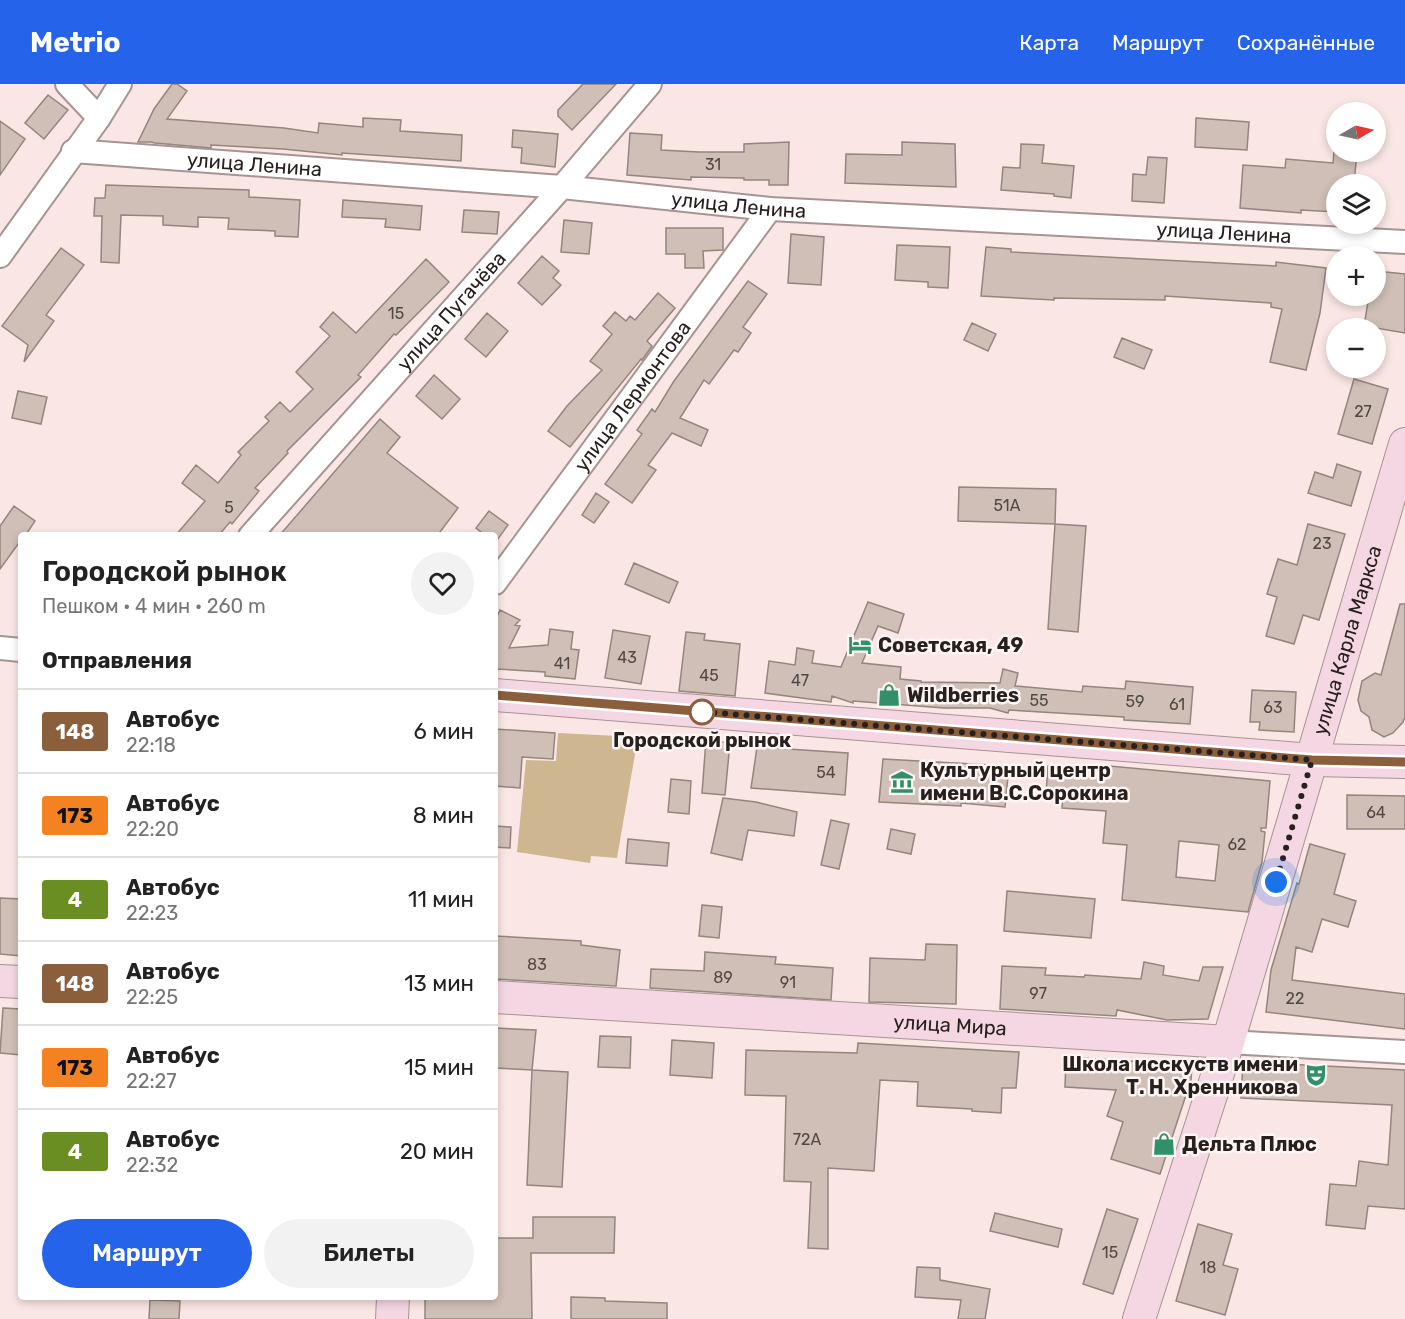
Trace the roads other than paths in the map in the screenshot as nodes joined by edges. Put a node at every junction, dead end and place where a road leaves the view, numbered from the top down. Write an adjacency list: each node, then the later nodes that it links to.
1 (67, 84): 4 (street)
2 (120, 84): 4 (street)
3 (650, 84): 6 (street, улица Пугачёва)
4 (99, 118): 5 (street)
5 (73, 151): 6 (street, улица Ленина); 9 (street)
6 (562, 187): 7 (street, улица Ленина); 11 (street, улица Пугачёва)
7 (770, 209): 8 (street, улица Ленина); 12 (street, улица Лермонтова)
8 (1405, 242)
9 (0, 256)
10 (1405, 444): 16 (main road, улица Карла Маркса)
11 (254, 532)
12 (498, 579)
13 (0, 648): 14 (street)
14 (18, 650)
15 (498, 695): 16 (main road)
16 (1312, 760): 17 (main road); 21 (main road, улица Карла Маркса)
17 (1405, 762)
18 (0, 981): 19 (main road)
19 (18, 982)
20 (498, 997): 21 (main road, улица Мира)
21 (1228, 1042): 22 (street, улица Мира); 25 (main road, улица Карла Маркса)
22 (1405, 1052)
23 (393, 1300): 24 (main road)
24 (392, 1319)
25 (1139, 1319)

